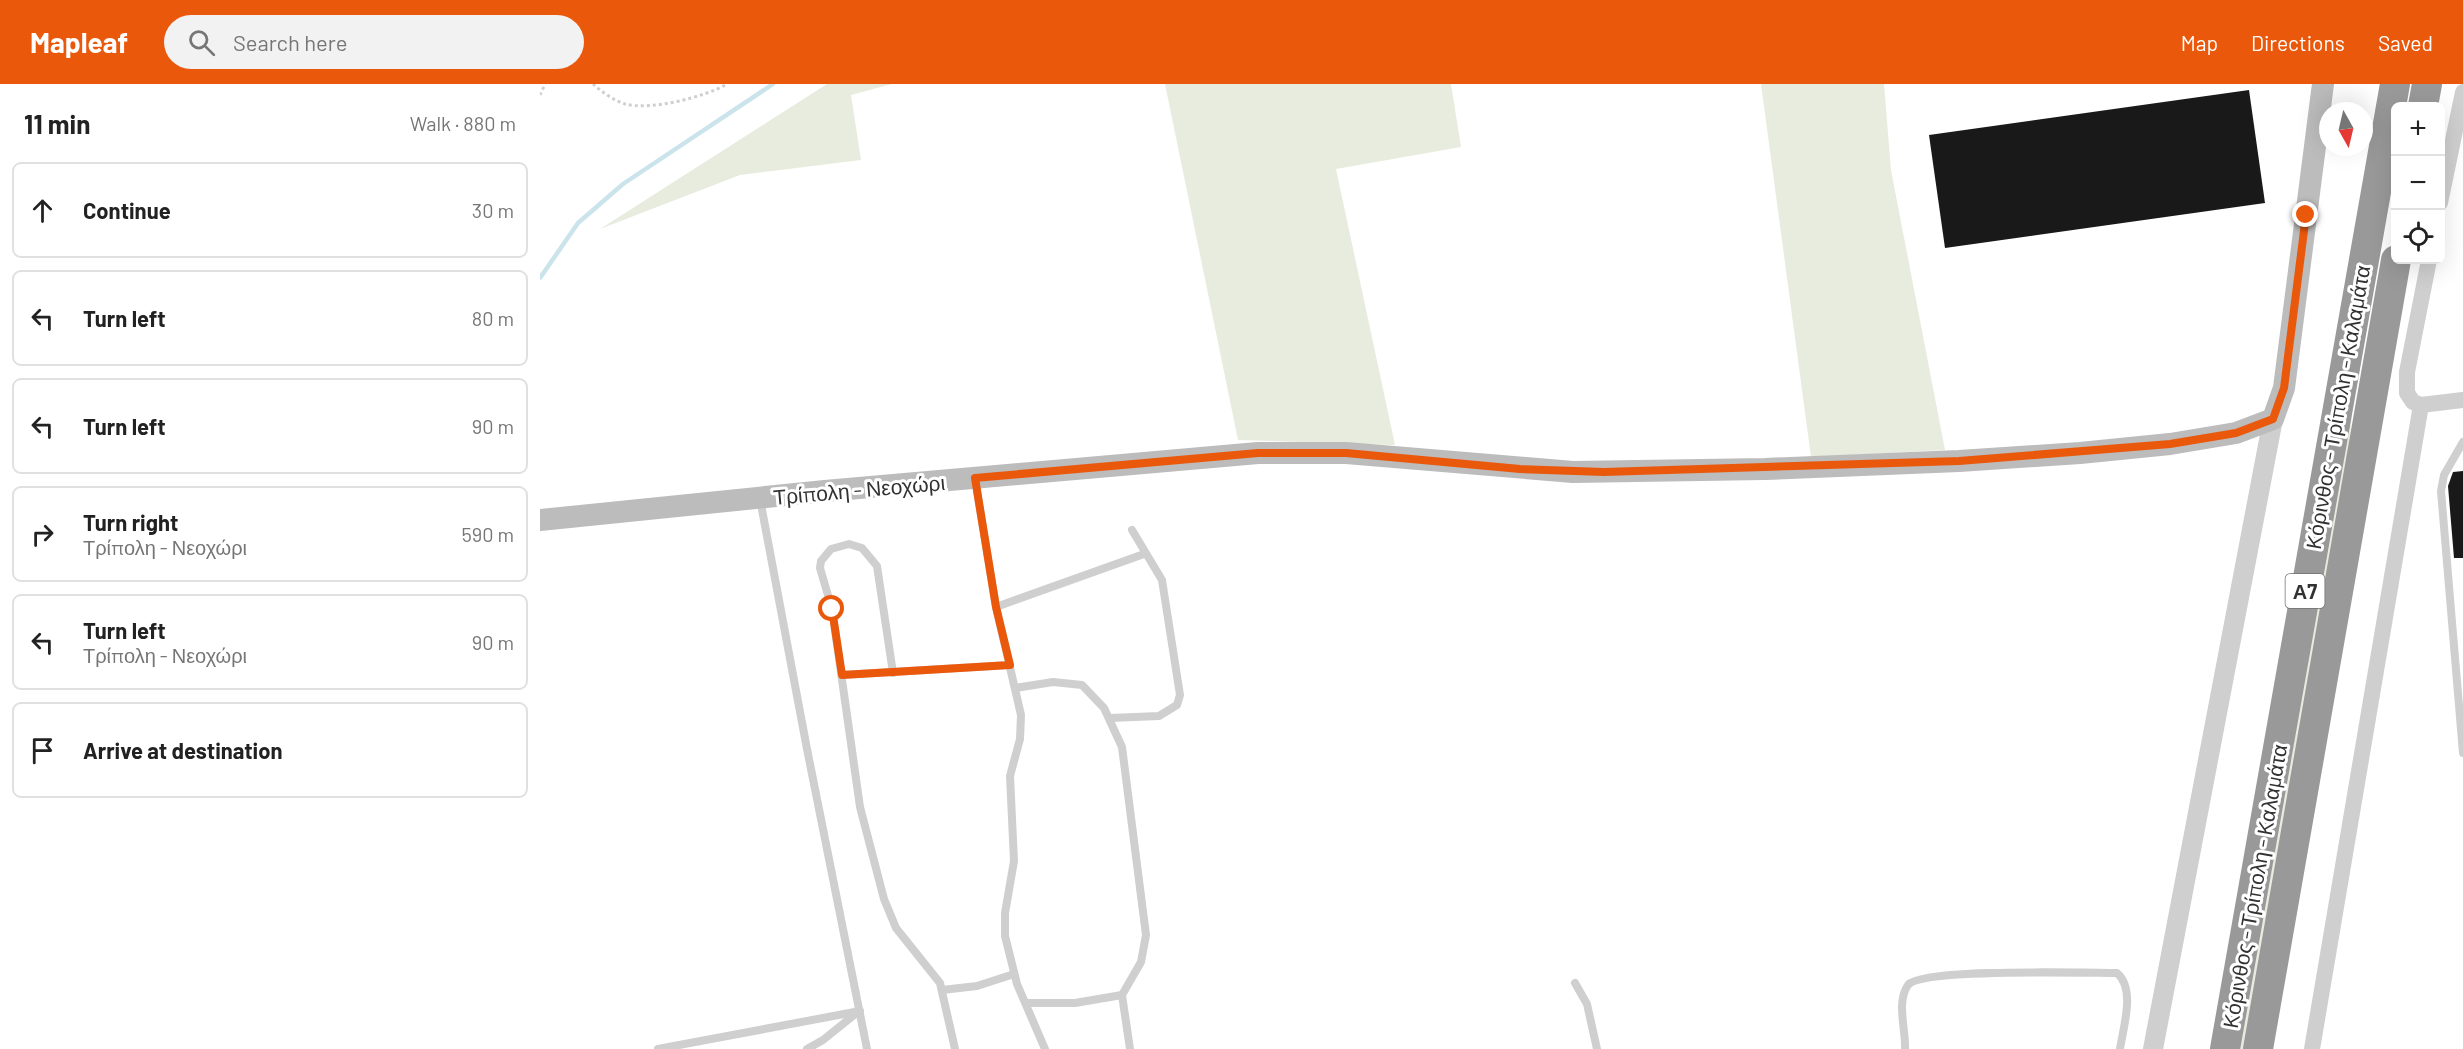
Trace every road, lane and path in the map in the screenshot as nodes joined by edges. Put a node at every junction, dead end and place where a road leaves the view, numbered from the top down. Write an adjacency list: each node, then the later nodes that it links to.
1 (545, 84): 8 (path)
2 (593, 84): 3 (path)
3 (727, 84)
4 (2323, 84): 15 (main road)
5 (2395, 84): 45 (highway, Κόρινθος - Τρίπολη - Καλαμάτα / Α7)
6 (2427, 84): 9 (highway)
7 (2463, 92): 10 (street)
8 (540, 95)
9 (2424, 102)
10 (2445, 179)
11 (2395, 264): 46 (highway, Κόρινθος - Τρίπολη - Καλαμάτα / Α7)
12 (2428, 264): 14 (street)
13 (2463, 400): 14 (street)
14 (2421, 405): 47 (street)
15 (2273, 419): 17 (main road, Τρίπολη - Νεοχώρι); 44 (street)
16 (2462, 445): 28 (lane)
17 (975, 478): 18 (main road, Τρίπολη - Νεοχώρι); 22 (lane)
18 (760, 498): 19 (main road, Τρίπολη - Νεοχώρι); 34 (lane)
19 (540, 520)
20 (1132, 530): 21 (lane)
21 (1144, 554): 22 (lane); 27 (lane)
22 (996, 607): 23 (lane)
23 (1010, 665): 24 (lane); 26 (lane)
24 (893, 673): 25 (lane); 25 (lane)
25 (842, 675): 31 (lane)
26 (1015, 688): 27 (lane); 29 (lane)
27 (1110, 718): 32 (lane)
28 (2463, 753)
29 (1014, 974): 31 (lane); 33 (lane)
30 (1575, 983): 41 (lane)
31 (942, 990): 38 (lane)
32 (1122, 995): 33 (lane); 40 (lane)
33 (1026, 1003): 39 (lane)
34 (860, 1011): 35 (lane); 36 (lane); 37 (lane)
35 (864, 1047)
36 (658, 1049)
37 (807, 1049)
38 (955, 1049)
39 (1045, 1049)
40 (1130, 1049)
41 (1597, 1049)
42 (1905, 1049): 43 (lane)
43 (2120, 1049)
44 (2153, 1049)
45 (2225, 1049)
46 (2258, 1049)
47 (2312, 1049)

